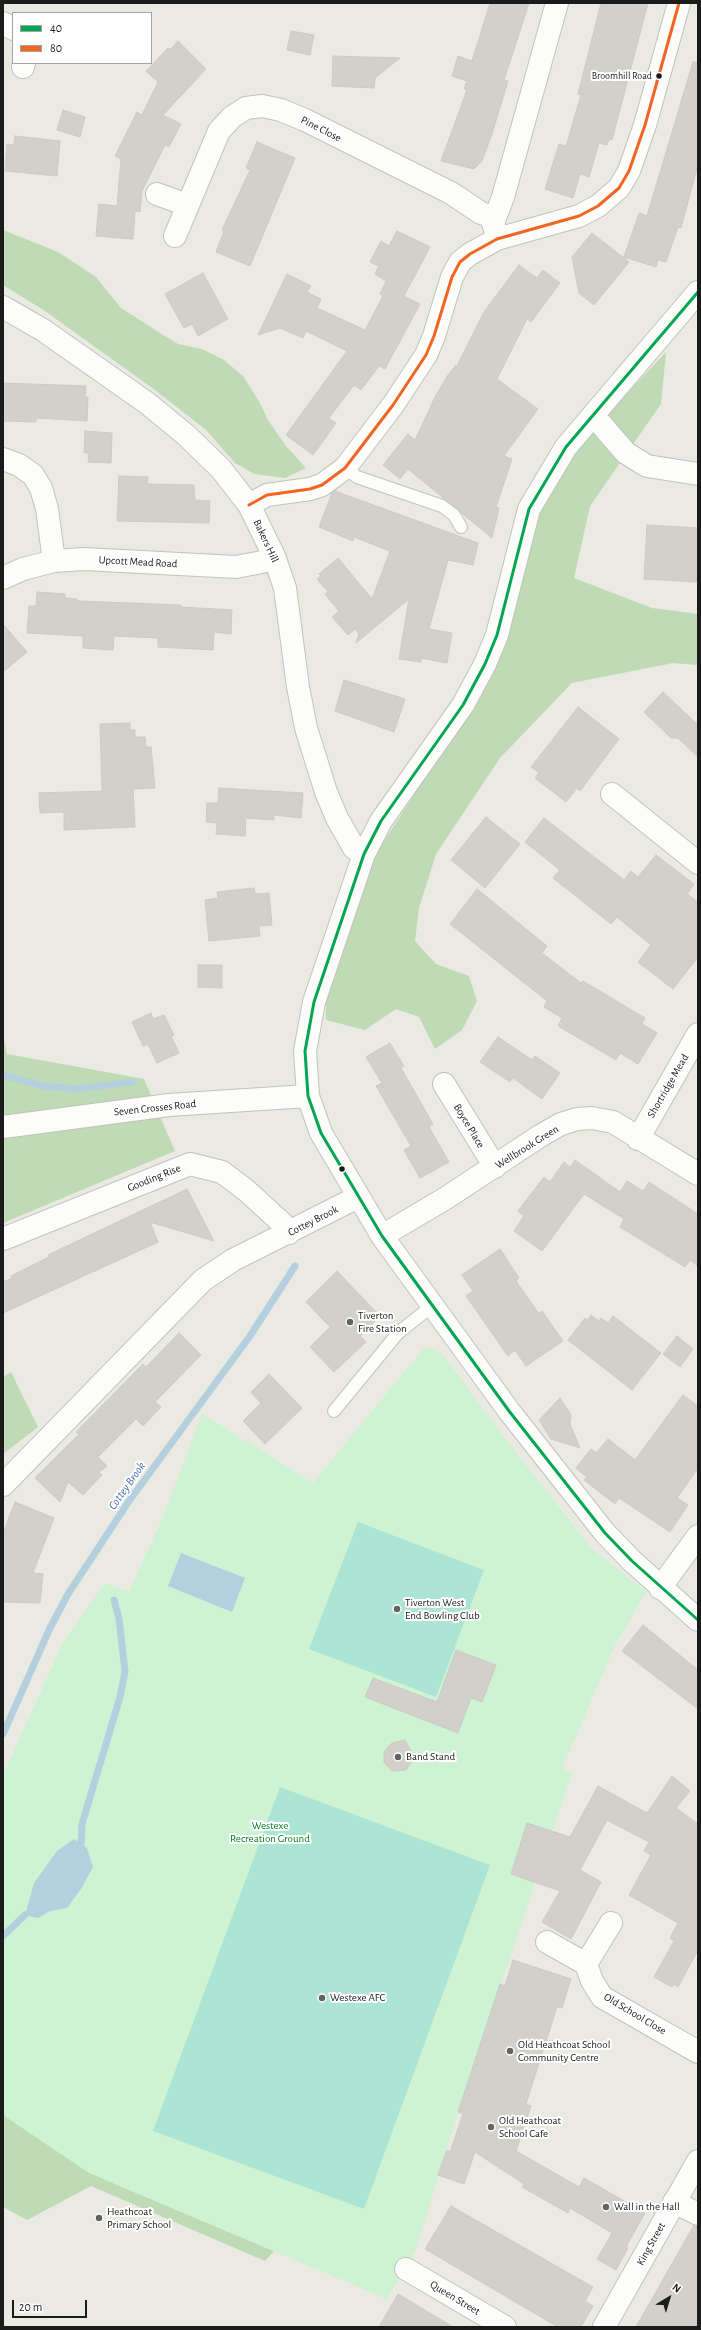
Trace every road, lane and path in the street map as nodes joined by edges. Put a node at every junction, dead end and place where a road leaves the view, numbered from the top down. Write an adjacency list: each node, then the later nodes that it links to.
1 (557, 3): 7 (street)
2 (679, 3): 7 (street)
3 (3, 23): 4 (street)
4 (12, 28)
5 (157, 194): 6 (street)
6 (188, 205): 7 (street, Pine Close); 8 (street, Pine Close)
7 (496, 228): 13 (street)
8 (175, 236)
9 (698, 292): 11 (street)
10 (3, 307): 15 (street, Bakers Hill)
11 (593, 415): 14 (street); 21 (street)
12 (3, 459): 18 (street)
13 (345, 468): 15 (street); 16 (lane)
14 (698, 474)
15 (249, 505): 17 (street, Bakers Hill)
16 (461, 527)
17 (274, 556): 18 (street, Upcott Mead Road); 21 (street, Bakers Hill)
18 (54, 561): 19 (street, Upcott Mead Road)
19 (3, 578)
20 (612, 794): 22 (street)
21 (364, 854): 25 (street)
22 (698, 864)
23 (698, 1034): 27 (street, Shortridge Mead)
24 (444, 1084): 28 (street, Boyce Place)
25 (308, 1096): 26 (street, Seven Crosses Road); 30 (street)
26 (3, 1127)
27 (638, 1138): 28 (street, Wellbrook Green); 29 (street, Wellbrook Green)
28 (495, 1167): 32 (street, Wellbrook Green)
29 (698, 1174)
30 (358, 1197): 31 (street, Cottey Brook); 32 (street)
31 (289, 1233): 33 (street, Gooding Rise); 36 (street, Cottey Brook)
32 (382, 1236): 34 (street)
33 (3, 1239)
34 (432, 1306): 35 (lane); 38 (street)
35 (334, 1412)
36 (3, 1485)
37 (698, 1536): 38 (street)
38 (660, 1588): 39 (street)
39 (698, 1620)
40 (611, 1923): 42 (street)
41 (547, 1942): 42 (street)
42 (586, 1964): 43 (street, Old School Close)
43 (698, 2052)
44 (698, 2161): 45 (street, King Street)
45 (674, 2202): 46 (street); 49 (street, King Street)
46 (698, 2214)
47 (406, 2269): 48 (street, Queen Street)
48 (505, 2327)
49 (604, 2327)

